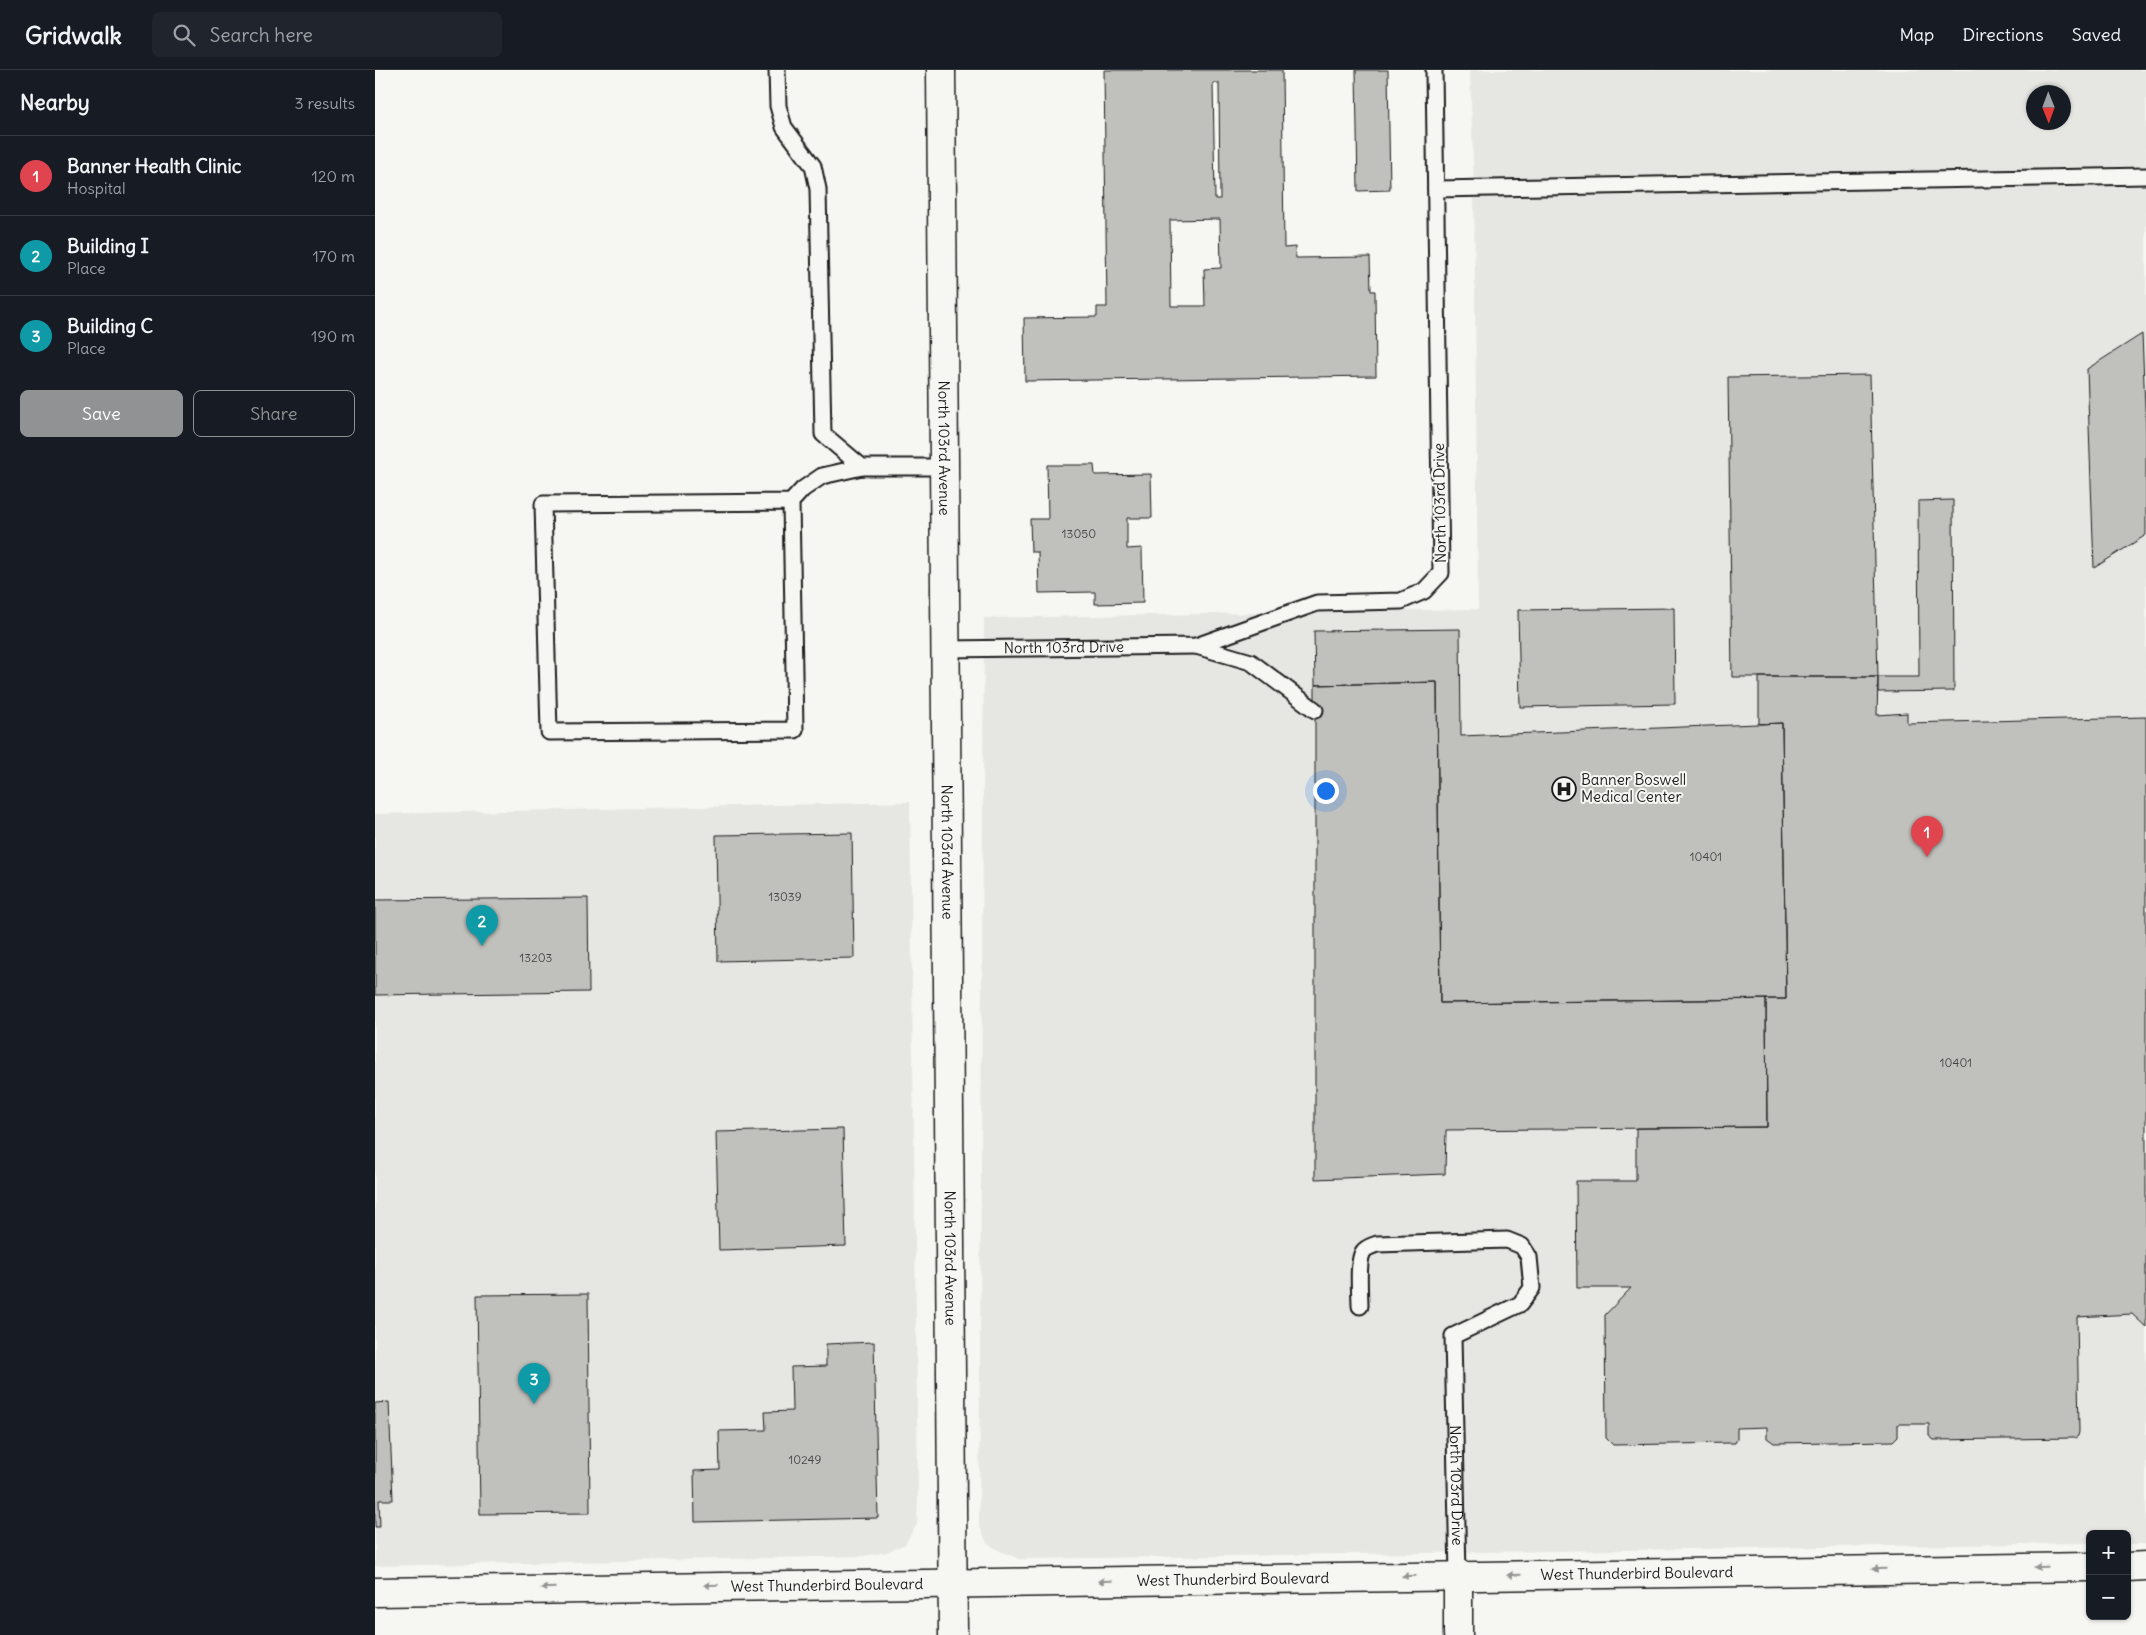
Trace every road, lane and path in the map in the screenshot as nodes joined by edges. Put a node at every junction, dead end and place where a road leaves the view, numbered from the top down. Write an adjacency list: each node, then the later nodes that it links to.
1 (777, 70): 6 (lane)
2 (941, 70): 7 (street, North 103rd Avenue)
3 (1434, 70): 5 (lane, North 103rd Drive)
4 (2146, 176): 5 (lane)
5 (1436, 189): 9 (lane, North 103rd Drive)
6 (862, 467): 7 (lane); 8 (lane)
7 (945, 467): 10 (street, North 103rd Avenue)
8 (791, 502): 8 (lane)
9 (1195, 646): 10 (lane, North 103rd Drive); 11 (lane)
10 (946, 649): 17 (street, North 103rd Avenue)
11 (1315, 710)
12 (1360, 1306): 16 (lane, North 103rd Drive)
13 (2131, 1566): 14 (street)
14 (2146, 1566)
15 (2086, 1567): 16 (street, West Thunderbird Boulevard, one-way to 16)
16 (1458, 1576): 17 (street, West Thunderbird Boulevard, one-way to 17); 20 (street, North 103rd Drive)
17 (952, 1583): 18 (street, West Thunderbird Boulevard, one-way to 18); 19 (street, North 103rd Avenue)
18 (375, 1592)
19 (953, 1635)
20 (1458, 1635)

